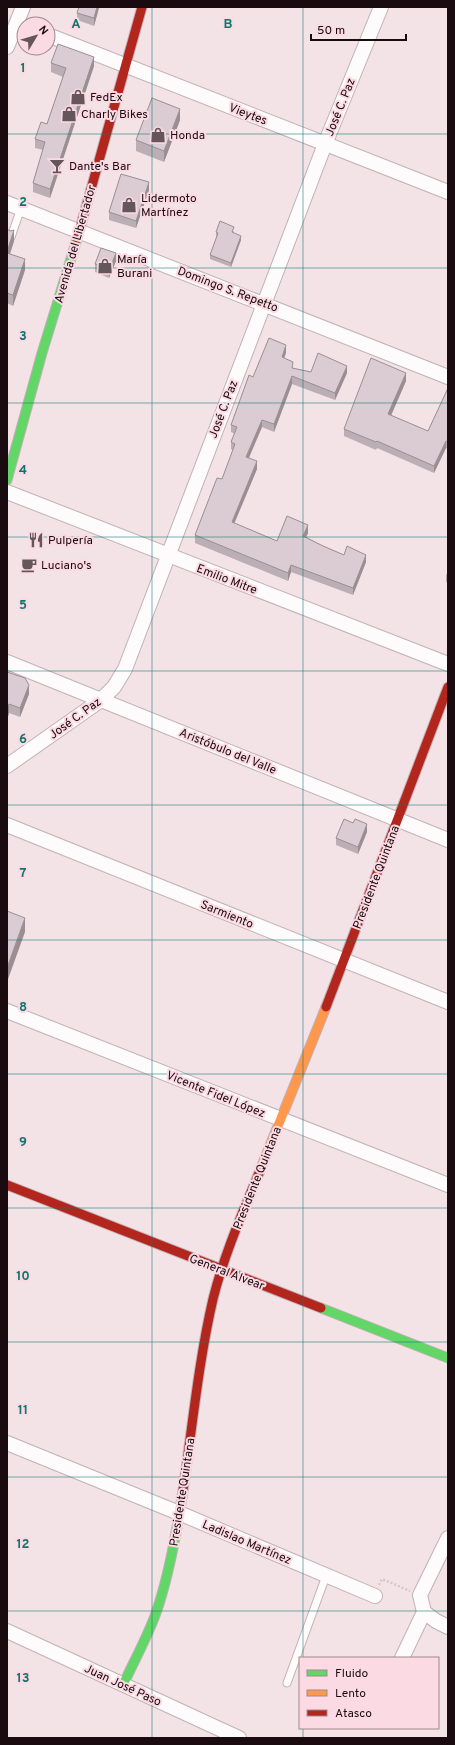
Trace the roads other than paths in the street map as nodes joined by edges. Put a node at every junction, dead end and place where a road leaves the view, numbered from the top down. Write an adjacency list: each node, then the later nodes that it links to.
1 (142, 7): 6 (street, Avenida del Libertador)
2 (381, 7): 7 (street, José C. Paz)
3 (16, 22): 5 (street)
4 (56, 38): 6 (street, Vieytes)
5 (7, 47)
6 (125, 66): 7 (street, Vieytes); 11 (street, Avenida del Libertador)
7 (325, 144): 8 (street, Vieytes); 13 (street, José C. Paz)
8 (448, 192)
9 (7, 203): 10 (street, Domingo S. Repetto)
10 (21, 208): 11 (street, Domingo S. Repetto); 12 (lane)
11 (80, 231): 13 (street, Domingo S. Repetto); 15 (street, Avenida del Libertador)
12 (11, 236)
13 (264, 303): 14 (street, Domingo S. Repetto); 17 (street, José C. Paz)
14 (448, 377)
15 (7, 480)
16 (7, 492): 17 (street, Emilio Mitre)
17 (167, 556): 19 (street, Emilio Mitre); 21 (street, José C. Paz)
18 (7, 662): 21 (street, Aristóbulo del Valle)
19 (448, 664)
20 (448, 686): 23 (street, Presidente Quintana)
21 (101, 700): 22 (street, José C. Paz); 23 (street, Aristóbulo del Valle)
22 (7, 766)
23 (397, 819): 25 (street, Aristóbulo del Valle); 26 (street, Presidente Quintana)
24 (7, 825): 26 (street, Sarmiento)
25 (448, 840)
26 (344, 962): 27 (street, Sarmiento); 29 (street, Presidente Quintana)
27 (448, 1002)
28 (7, 1011): 29 (street, Vicente Fidel López)
29 (280, 1120): 31 (street, Vicente Fidel López); 32 (street, Presidente Quintana)
30 (7, 1185): 32 (street, General Alvear)
31 (448, 1185)
32 (221, 1270): 33 (street, General Alvear); 35 (street, Presidente Quintana)
33 (448, 1358)
34 (7, 1443): 35 (street, Ladislao Martínez)
35 (179, 1513): 37 (street, Ladislao Martínez); 44 (street, Presidente Quintana)
36 (448, 1538): 39 (street)
37 (326, 1576): 38 (street, Ladislao Martínez); 43 (lane)
38 (375, 1596)
39 (424, 1612): 40 (street); 42 (street)
40 (448, 1627)
41 (7, 1631): 44 (street, Juan José Paso)
42 (402, 1657)
43 (287, 1683)
44 (123, 1685): 45 (street, Juan José Paso)
45 (239, 1738)

